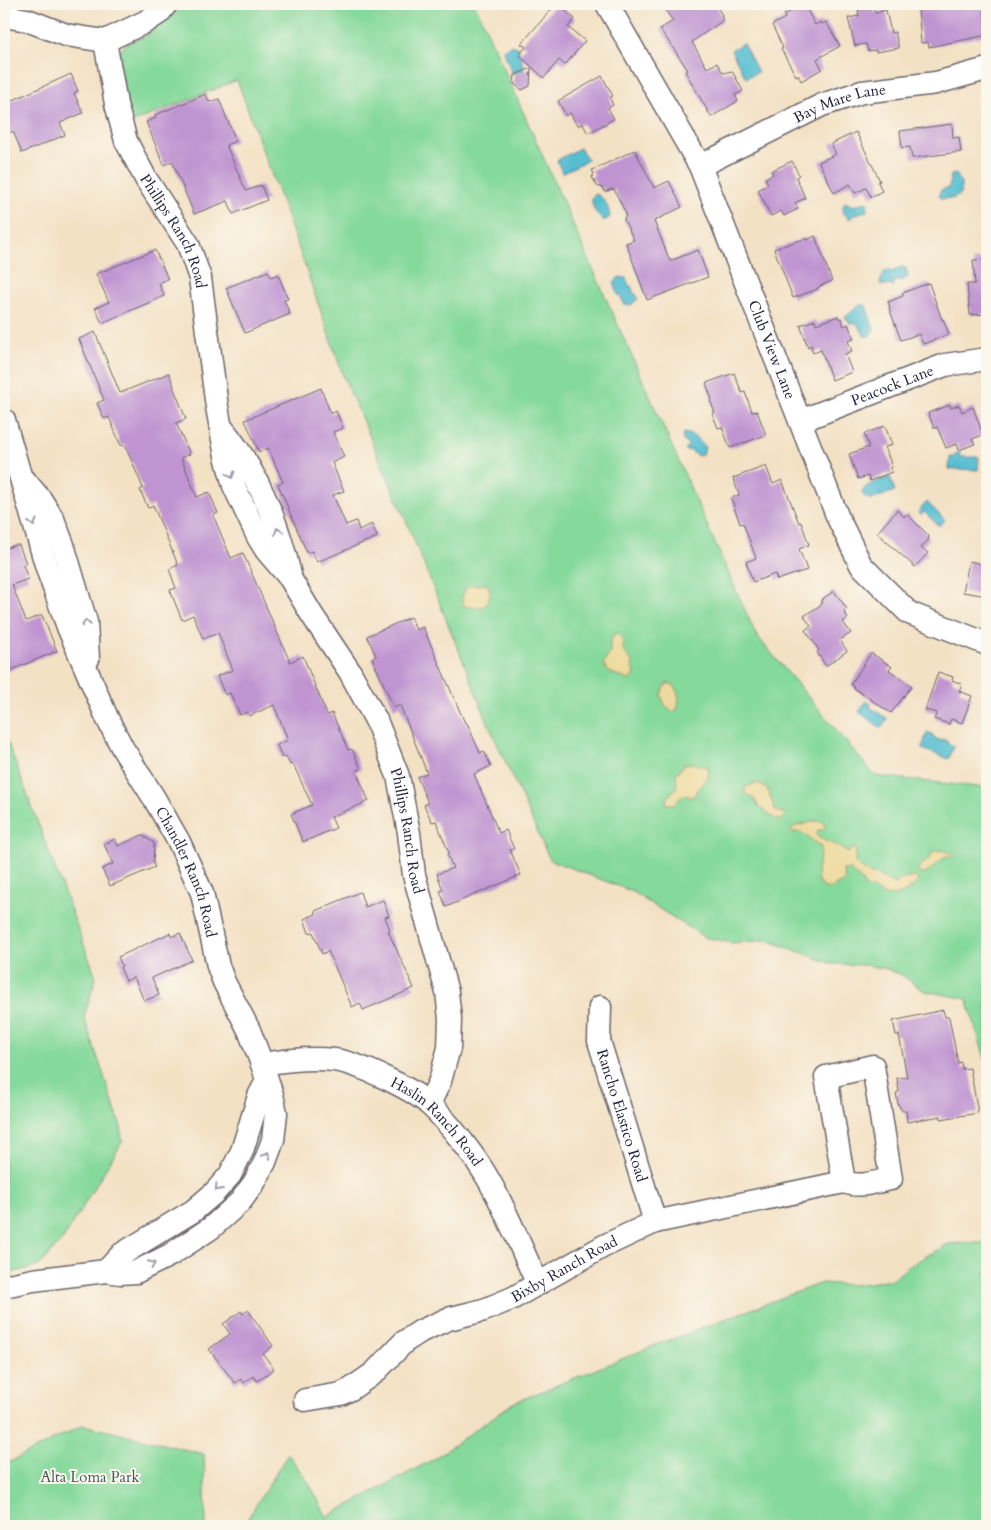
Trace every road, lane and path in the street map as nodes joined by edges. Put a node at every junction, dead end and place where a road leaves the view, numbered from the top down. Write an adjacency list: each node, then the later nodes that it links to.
1 (166, 4): 4 (street)
2 (606, 4): 6 (street, Club View Lane)
3 (4, 16): 4 (street)
4 (106, 41): 13 (street, Phillips Ranch Road)
5 (987, 69): 6 (street, Bay Mare Lane)
6 (700, 166): 9 (street, Club View Lane)
7 (987, 358): 9 (street, Peacock Lane)
8 (4, 420): 12 (street, Chandler Ranch Road)
9 (800, 421): 10 (street, Club View Lane)
10 (987, 644)
11 (600, 1007): 15 (street, Rancho Elastico Road)
12 (264, 1073): 13 (street, Haslin Ranch Road); 17 (street)
13 (429, 1104): 16 (street, Haslin Ranch Road)
14 (844, 1182): 14 (street, Bixby Ranch Road); 15 (street, Bixby Ranch Road)
15 (655, 1222): 16 (street, Bixby Ranch Road)
16 (538, 1284): 18 (street, Bixby Ranch Road)
17 (4, 1286)
18 (305, 1400)

